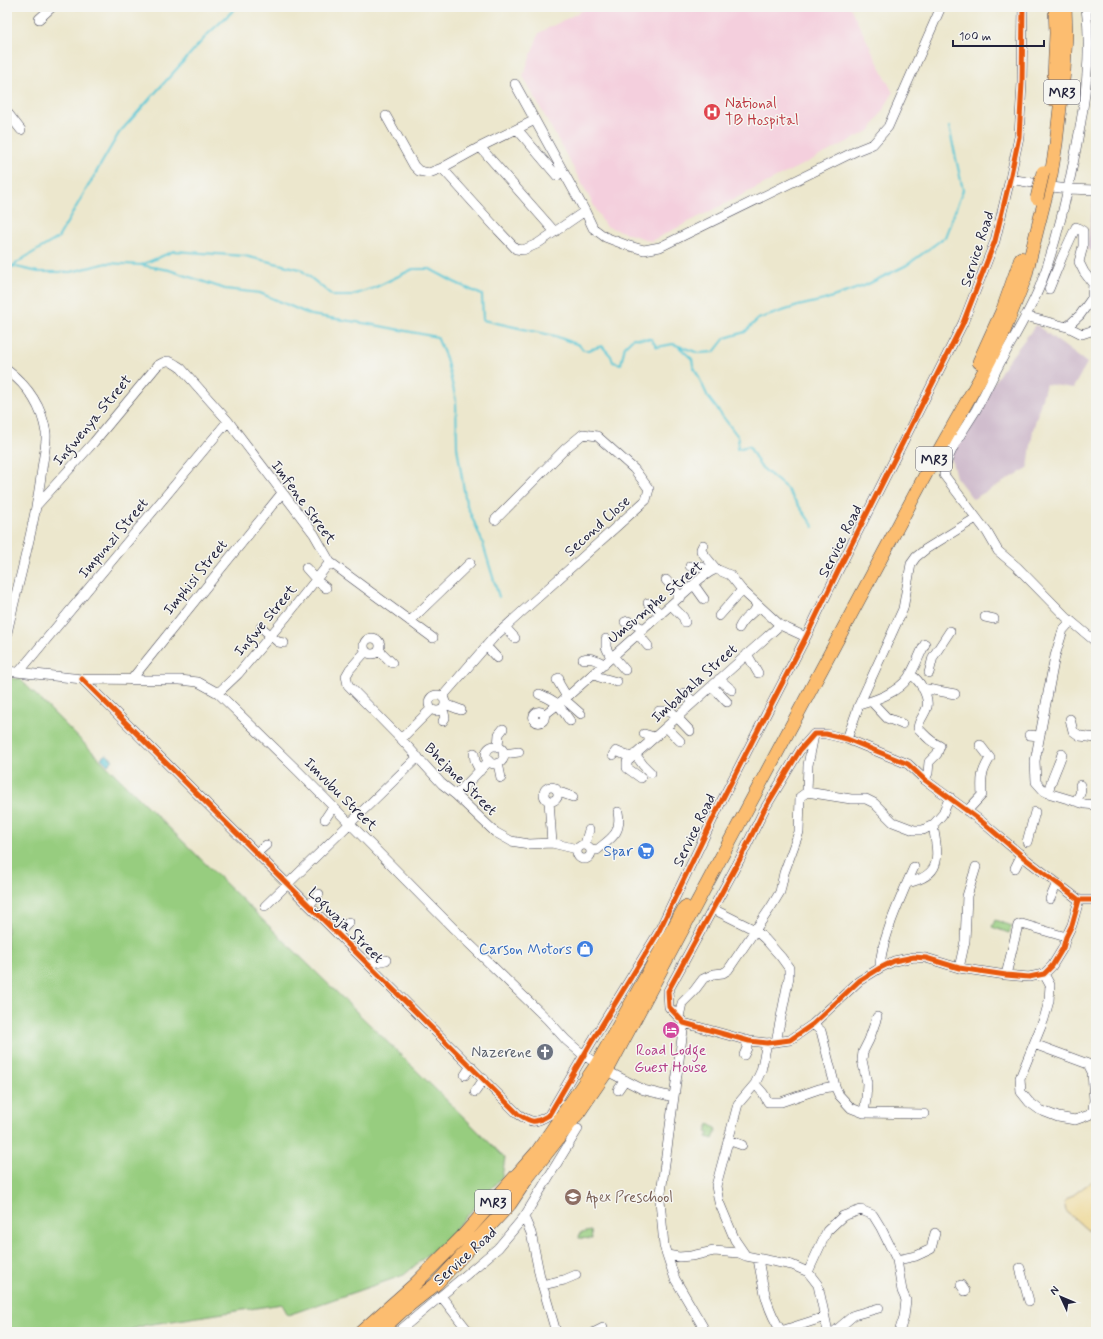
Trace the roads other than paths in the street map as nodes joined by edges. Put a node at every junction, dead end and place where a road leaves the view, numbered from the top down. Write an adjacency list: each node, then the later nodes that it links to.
1 (52, 7): 7 (street)
2 (941, 7): 20 (street)
3 (1023, 7): 17 (street, Service Road)
4 (1055, 7): 196 (highway, MR3, bridge)
5 (1065, 7): 196 (highway, MR3)
6 (1086, 7): 18 (street)
7 (39, 19)
8 (515, 84): 11 (street)
9 (7, 112): 13 (street)
10 (386, 116): 15 (street)
11 (535, 120): 12 (street); 20 (street)
12 (517, 129): 14 (street); 16 (street)
13 (21, 130)
14 (480, 147): 15 (street); 21 (street)
15 (442, 168): 21 (street)
16 (557, 176)
17 (1010, 179): 18 (street); 65 (street, Service Road)
18 (1068, 189): 19 (street); 23 (street)
19 (1096, 190)
20 (585, 210): 21 (street)
21 (555, 232)
22 (1049, 289): 24 (street)
23 (1025, 316): 24 (street); 31 (street)
24 (1068, 327): 25 (street)
25 (1096, 332)
26 (172, 361): 28 (street, Imfene Street); 30 (street, Ingwenya Street)
27 (7, 370): 30 (street)
28 (228, 421): 29 (street, Imfene Street); 84 (street, Impunzi Street)
29 (282, 493): 34 (street, Imfene Street); 91 (street, Imphisi Street)
30 (37, 505): 63 (street)
31 (976, 518): 54 (street); 105 (street)
32 (495, 520): 59 (street, Second Close)
33 (703, 545): 38 (street)
34 (330, 562): 39 (street, Ingwe Street); 53 (street, Imfene Street)
35 (470, 563): 53 (street)
36 (690, 566): 38 (street)
37 (306, 568): 39 (street)
38 (713, 570): 41 (street, Umsumphe Street); 43 (street, Umsumphe Street)
39 (316, 579): 42 (street); 64 (street, Ingwe Street)
40 (666, 580): 44 (street)
41 (694, 585): 44 (street, Umsumphe Street); 45 (street)
42 (326, 588)
43 (742, 590): 47 (street, Umsumphe Street); 50 (street)
44 (681, 597): 48 (street, Umsumphe Street)
45 (704, 599)
46 (648, 603): 49 (street)
47 (756, 604): 57 (street, Umsumphe Street); 60 (street)
48 (671, 605): 49 (street, Umsumphe Street); 56 (street)
49 (661, 614): 62 (street, Umsumphe Street)
50 (719, 616)
51 (985, 617): 52 (street)
52 (994, 619)
53 (410, 621): 66 (street, Imfene Street)
54 (1071, 621): 69 (street); 122 (street)
55 (625, 622): 62 (street)
56 (685, 622)
57 (780, 625): 65 (street, Umsumphe Street); 76 (street, Imbabala Street)
58 (261, 627): 64 (street)
59 (505, 627): 67 (street); 72 (street, Second Close)
60 (739, 628)
61 (950, 631): 87 (street)
62 (641, 632): 73 (street); 77 (street, Umsumphe Street)
63 (7, 633)
64 (270, 635): 70 (street); 96 (street, Ingwe Street)
65 (806, 637): 193 (street, Service Road)
66 (433, 638)
67 (515, 638)
68 (606, 638): 77 (street)
69 (1096, 642)
70 (284, 643)
71 (924, 644): 87 (street)
72 (486, 646): 78 (street); 104 (street, Second Close)
73 (648, 646)
74 (366, 651): 75 (street); 75 (street); 125 (street, Bhejane Street)
75 (379, 651): 80 (street)
76 (747, 654): 86 (street); 90 (street, Imbabala Street)
77 (612, 657): 81 (street, Umsumphe Street); 82 (street)
78 (497, 658)
79 (583, 659): 81 (street)
80 (393, 660)
81 (604, 664): 85 (street, Umsumphe Street)
82 (625, 670)
83 (7, 671): 84 (street, Imvubu Street)
84 (19, 672): 89 (street, Imvubu Street)
85 (594, 673): 92 (street); 100 (street, Umsumphe Street)
86 (758, 673)
87 (912, 675): 94 (street); 101 (street)
88 (559, 678): 100 (street)
89 (82, 679): 91 (street, Imvubu Street); 163 (street, Logwaja Street)
90 (719, 679): 93 (street, Imbabala Street); 95 (street)
91 (131, 680): 96 (street, Imvubu Street)
92 (617, 682)
93 (712, 686): 102 (street, Imbabala Street); 103 (street)
94 (922, 688): 99 (street); 142 (street)
95 (732, 690)
96 (218, 693): 151 (street, Imvubu Street)
97 (685, 693): 102 (street)
98 (539, 694): 100 (street)
99 (955, 694)
100 (563, 700): 109 (street); 110 (street, Umsumphe Street); 114 (street)
101 (871, 701): 105 (street); 115 (street)
102 (693, 702): 111 (street, Imbabala Street)
103 (727, 702)
104 (443, 704): 106 (street); 106 (street); 107 (street); 113 (street)
105 (859, 705): 126 (street)
106 (431, 709): 125 (street)
107 (461, 710)
108 (659, 711): 111 (street)
109 (581, 714)
110 (544, 715)
111 (676, 716): 116 (street, Imbabala Street); 118 (street)
112 (1070, 719): 124 (street)
113 (443, 721)
114 (570, 721)
115 (902, 724)
116 (666, 727): 123 (street, Imbabala Street); 127 (street)
117 (503, 729): 129 (street)
118 (690, 730)
119 (644, 734): 123 (street)
120 (814, 734): 126 (street); 144 (street); 176 (street)
121 (1029, 735): 122 (street)
122 (1039, 736): 145 (street)
123 (654, 737): 135 (street, Imbabala Street)
124 (1096, 738)
125 (401, 739): 134 (street, Bhejane Street)
126 (847, 739): 142 (street)
127 (680, 741)
128 (980, 745): 152 (street)
129 (500, 751): 130 (street); 136 (street); 137 (street)
130 (519, 752)
131 (474, 753): 138 (street)
132 (1062, 754): 145 (street)
133 (613, 755): 135 (street)
134 (418, 757): 146 (street, Bhejane Street); 156 (street)
135 (632, 758): 139 (street); 141 (street)
136 (488, 761): 137 (street); 138 (street)
137 (498, 763): 140 (street)
138 (480, 771): 146 (street)
139 (651, 773)
140 (501, 778)
141 (640, 778)
142 (925, 780): 148 (street)
143 (1080, 785): 149 (street)
144 (807, 792): 157 (street); 178 (street)
145 (1052, 793): 149 (street)
146 (456, 795): 159 (street, Bhejane Street)
147 (573, 797): 159 (street)
148 (950, 797): 152 (street); 157 (street)
149 (1074, 801): 150 (street)
150 (1096, 804)
151 (333, 807): 155 (street); 156 (street, Imvubu Street)
152 (966, 811): 162 (street)
153 (618, 812): 161 (street)
154 (1035, 812): 162 (street)
155 (325, 819)
156 (350, 824): 169 (street); 193 (street, Imvubu Street)
157 (933, 825): 167 (street)
158 (589, 830): 161 (street)
159 (552, 843): 161 (street, Bhejane Street)
160 (266, 845): 163 (street)
161 (584, 847)
162 (1017, 852): 166 (street); 168 (street)
163 (257, 853): 169 (street, Logwaja Street)
164 (914, 867): 167 (street)
165 (976, 867): 184 (street)
166 (1014, 868)
167 (907, 883): 183 (street)
168 (1058, 883): 171 (street); 172 (street)
169 (288, 884): 174 (street, Logwaja Street); 175 (street)
170 (319, 894): 174 (street)
171 (1050, 899)
172 (1079, 900): 173 (street); 180 (street)
173 (1096, 900)
174 (309, 905): 179 (street, Logwaja Street)
175 (265, 906)
176 (713, 909): 178 (street); 188 (street)
177 (348, 922): 179 (street)
178 (755, 930): 188 (street); 191 (street)
179 (338, 934): 182 (street, Logwaja Street)
180 (1066, 936): 185 (street); 186 (street)
181 (386, 960): 182 (street)
182 (370, 966): 195 (street, Logwaja Street)
183 (880, 968): 184 (street); 189 (street)
184 (959, 968): 186 (street)
185 (1044, 974): 186 (street); 192 (street)
186 (1006, 975)
187 (876, 1017): 205 (street)
188 (681, 1020): 190 (street); 204 (street)
189 (812, 1024): 191 (street); 201 (street)
190 (747, 1040): 191 (street); 194 (street)
191 (772, 1042): 200 (street)
192 (1034, 1044): 192 (street)
193 (585, 1055): 196 (street, Imvubu Street); 198 (street, Logwaja Street)
194 (744, 1055)
195 (471, 1066): 197 (street); 198 (street, Logwaja Street)
196 (602, 1068): 199 (street, Imvubu Street); 224 (highway, MR3)
197 (465, 1074)
198 (484, 1079): 203 (street)
199 (625, 1080): 202 (street); 204 (street, Imvubu Street)
200 (755, 1084): 201 (street); 208 (street)
201 (835, 1086): 205 (street)
202 (618, 1090)
203 (475, 1092)
204 (673, 1097): 212 (street)
205 (864, 1113): 206 (street)
206 (924, 1114)
207 (578, 1129): 210 (street, Service Road)
208 (728, 1140): 209 (street); 213 (street)
209 (742, 1145)
210 (524, 1217): 219 (street); 220 (street, Service Road)
211 (935, 1233): 215 (street)
212 (667, 1255): 213 (street); 230 (street)
213 (746, 1256): 214 (street)
214 (758, 1259): 217 (street); 226 (street)
215 (897, 1260): 217 (street); 225 (street)
216 (1020, 1268): 221 (street)
217 (808, 1272): 223 (street)
218 (576, 1275): 219 (street)
219 (542, 1285): 229 (street)
220 (441, 1296): 227 (street, Service Road); 228 (street)
221 (1029, 1301)
222 (879, 1308): 232 (street)
223 (825, 1317): 226 (street); 231 (street)
224 (368, 1330)
225 (903, 1330)
226 (782, 1331)
227 (398, 1332)
228 (469, 1332)
229 (556, 1332)
230 (706, 1332)
231 (828, 1332)
232 (834, 1332)

